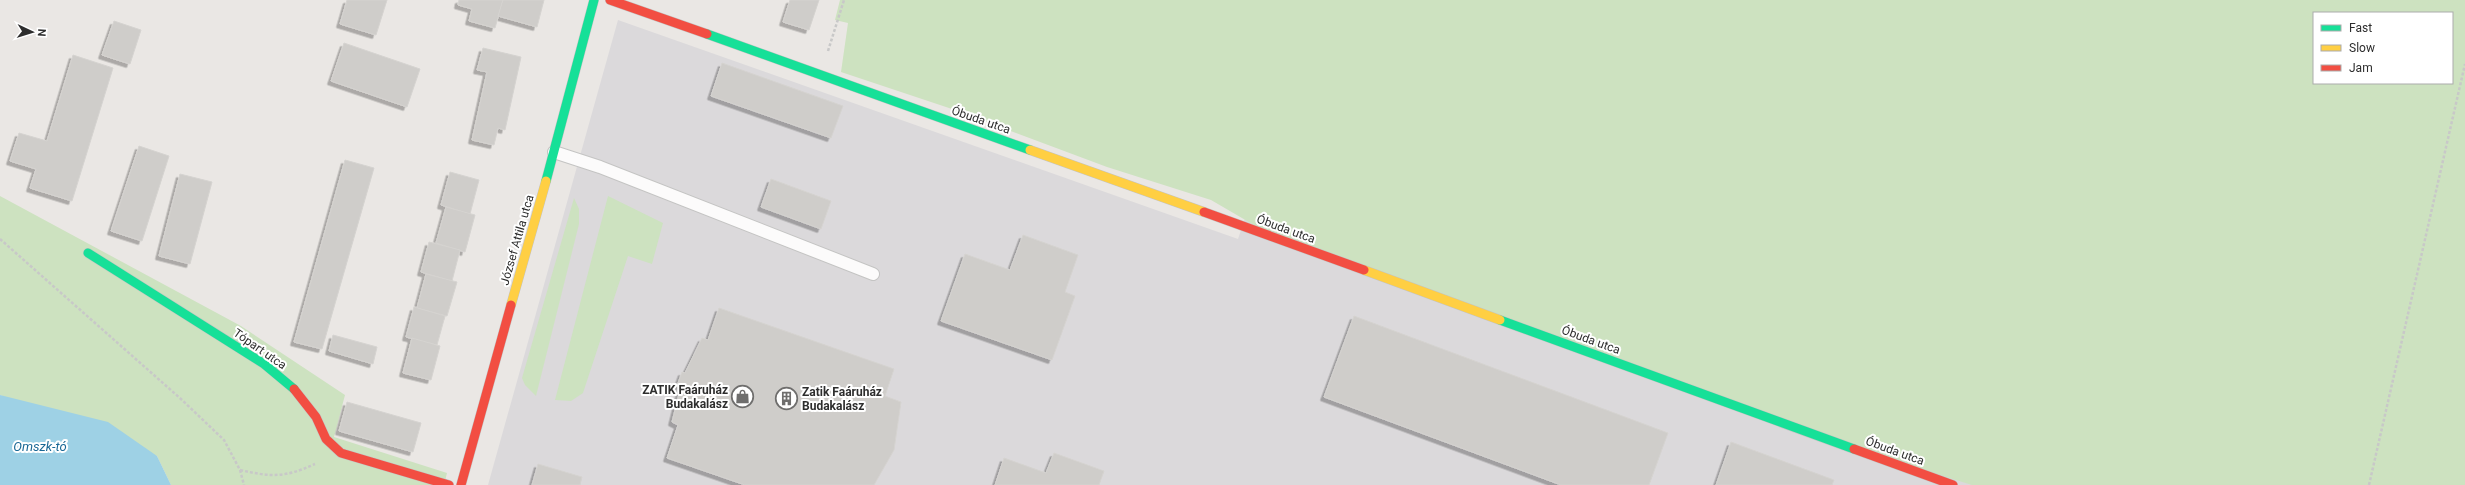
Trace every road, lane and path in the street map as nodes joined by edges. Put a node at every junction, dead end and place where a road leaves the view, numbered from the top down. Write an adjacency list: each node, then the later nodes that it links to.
1 (594, 0): 6 (street, József Attila utca)
2 (610, 0): 5 (street, Óbuda utca)
3 (844, 0): 5 (path)
4 (2465, 64): 16 (path)
5 (823, 77): 15 (street, Óbuda utca)
6 (554, 152): 9 (lane); 14 (street, József Attila utca)
7 (0, 239): 11 (path)
8 (88, 252): 10 (street, Tópart utca)
9 (873, 274)
10 (341, 453): 11 (path); 13 (street, Tópart utca)
11 (240, 470): 12 (path)
12 (244, 485)
13 (449, 485)
14 (461, 485)
15 (1953, 485)
16 (2369, 485)

